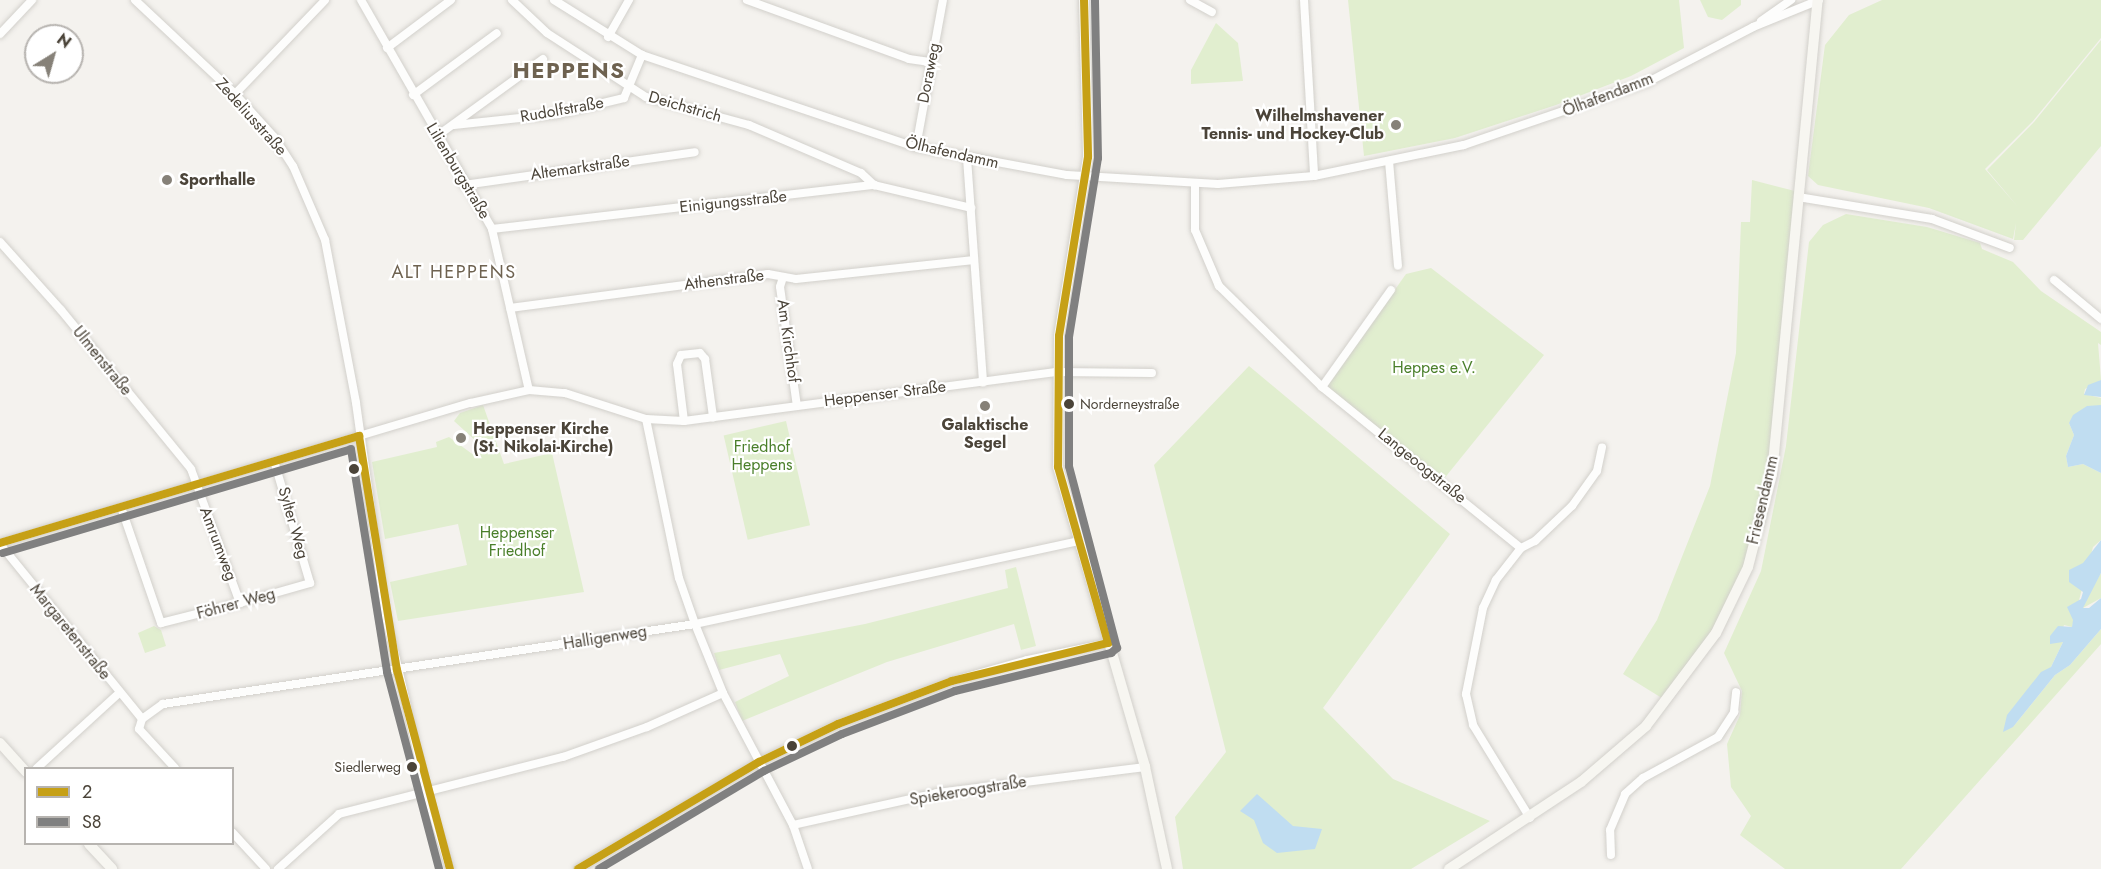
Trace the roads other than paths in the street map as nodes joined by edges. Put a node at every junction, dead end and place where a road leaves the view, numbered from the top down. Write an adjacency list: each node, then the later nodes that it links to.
1 (32, 0): 19 (street)
2 (135, 0): 26 (street, Zedeliusstraße)
3 (325, 0): 26 (street)
4 (361, 0): 21 (street, Lilienburgstraße)
5 (451, 0): 21 (street)
6 (512, 0): 25 (street, Deichstrich)
7 (554, 0): 20 (street, Ölhafendamm)
8 (629, 0): 20 (street)
9 (747, 0): 24 (street)
10 (943, 0): 24 (street, Doraweg)
11 (1084, 0): 35 (main road)
12 (1190, 0): 16 (street)
13 (1304, 0): 34 (street)
14 (1791, 0): 17 (street)
15 (1818, 0): 17 (street, Ölhafendamm); 39 (main road, Friesendamm)
16 (1212, 12)
17 (1753, 27): 33 (street, Ölhafendamm)
18 (497, 33): 27 (street)
19 (0, 34)
20 (608, 37): 22 (street, Ölhafendamm)
21 (387, 48): 27 (street, Lilienburgstraße)
22 (642, 55): 25 (street); 30 (street, Ölhafendamm)
23 (543, 59): 28 (street)
24 (930, 62): 30 (street, Doraweg)
25 (630, 87): 28 (street, Rudolfstraße); 38 (street, Deichstrich)
26 (235, 94): 60 (street, Zedeliusstraße)
27 (413, 95): 29 (street, Lilienburgstraße)
28 (454, 125): 29 (street)
29 (437, 136): 37 (street, Lilienburgstraße)
30 (916, 147): 32 (street, Ölhafendamm)
31 (695, 152): 37 (street, Altemarkstraße)
32 (967, 158): 35 (street, Ölhafendamm); 40 (street)
33 (1389, 161): 34 (street, Ölhafendamm); 45 (street)
34 (1314, 176): 36 (street, Ölhafendamm)
35 (1086, 178): 36 (street, Ölhafendamm); 51 (main road)
36 (1195, 184): 54 (street, Langeoogstraße)
37 (464, 185): 41 (street, Lilienburgstraße)
38 (874, 185): 40 (street, Einigungsstraße); 41 (street, Einigungsstraße)
39 (1798, 197): 43 (street); 84 (main road, Friesendamm)
40 (971, 208): 44 (street)
41 (492, 229): 49 (street, Lilienburgstraße)
42 (0, 243): 63 (street, Ulmenstraße)
43 (2010, 248)
44 (974, 260): 46 (street, Athenstraße); 53 (street)
45 (1398, 266)
46 (783, 277): 49 (street, Athenstraße); 56 (street, Am Kirchhof)
47 (2054, 280): 50 (street)
48 (1391, 290): 54 (street)
49 (510, 308): 55 (street, Lilienburgstraße)
50 (2101, 319)
51 (1056, 372): 52 (street, Heppenser Straße); 53 (street, Heppenser Straße); 65 (main road)
52 (1152, 373)
53 (983, 382): 56 (street, Heppenser Straße)
54 (1322, 387): 67 (street, Langeoogstraße)
55 (529, 390): 58 (street, Heppenser Straße); 60 (street, Heppenser Straße)
56 (797, 406): 57 (street, Heppenser Straße)
57 (713, 417): 59 (street, Heppenser Straße); 59 (street)
58 (646, 419): 59 (street, Heppenser Straße); 70 (street)
59 (684, 421)
60 (359, 436): 62 (street, Heppenser Straße); 72 (street, Zedeliusstraße)
61 (1602, 448): 67 (street)
62 (275, 464): 63 (street, Heppenser Straße); 68 (street, Sylter Weg)
63 (196, 485): 64 (street, Heppenser Straße); 69 (street, Amrumweg)
64 (121, 507): 66 (street, Heppenser Straße); 69 (street, Föhrer Weg)
65 (1079, 540): 70 (street, Halligenweg); 71 (main road)
66 (0, 544): 74 (street, Margaretenstraße)
67 (1521, 548): 84 (street)
68 (310, 583): 69 (street, Föhrer Weg)
69 (240, 603)
70 (695, 624): 72 (street, Halligenweg); 75 (street)
71 (1108, 643): 78 (street); 81 (main road)
72 (397, 670): 76 (street, Halligenweg); 83 (street, Zedeliusstraße)
73 (1736, 692): 88 (street)
74 (119, 693): 76 (street, Margaretenstraße); 79 (street)
75 (723, 693): 78 (street); 83 (street)
76 (141, 720): 80 (street)
77 (0, 743): 82 (main road)
78 (759, 762): 85 (street); 93 (street)
79 (38, 767)
80 (174, 767)
81 (1145, 767): 85 (street, Spiekeroogstraße); 95 (main road)
82 (24, 770)
83 (427, 794): 91 (street); 92 (street, Zedeliusstraße)
84 (1530, 818): 96 (main road, Friesendamm)
85 (793, 825): 94 (street)
86 (234, 834): 90 (street)
87 (90, 845): 89 (main road)
88 (1611, 855)
89 (106, 867)
90 (266, 869)
91 (278, 869)
92 (450, 869)
93 (578, 869)
94 (808, 869)
95 (1167, 869)
96 (1449, 869)

